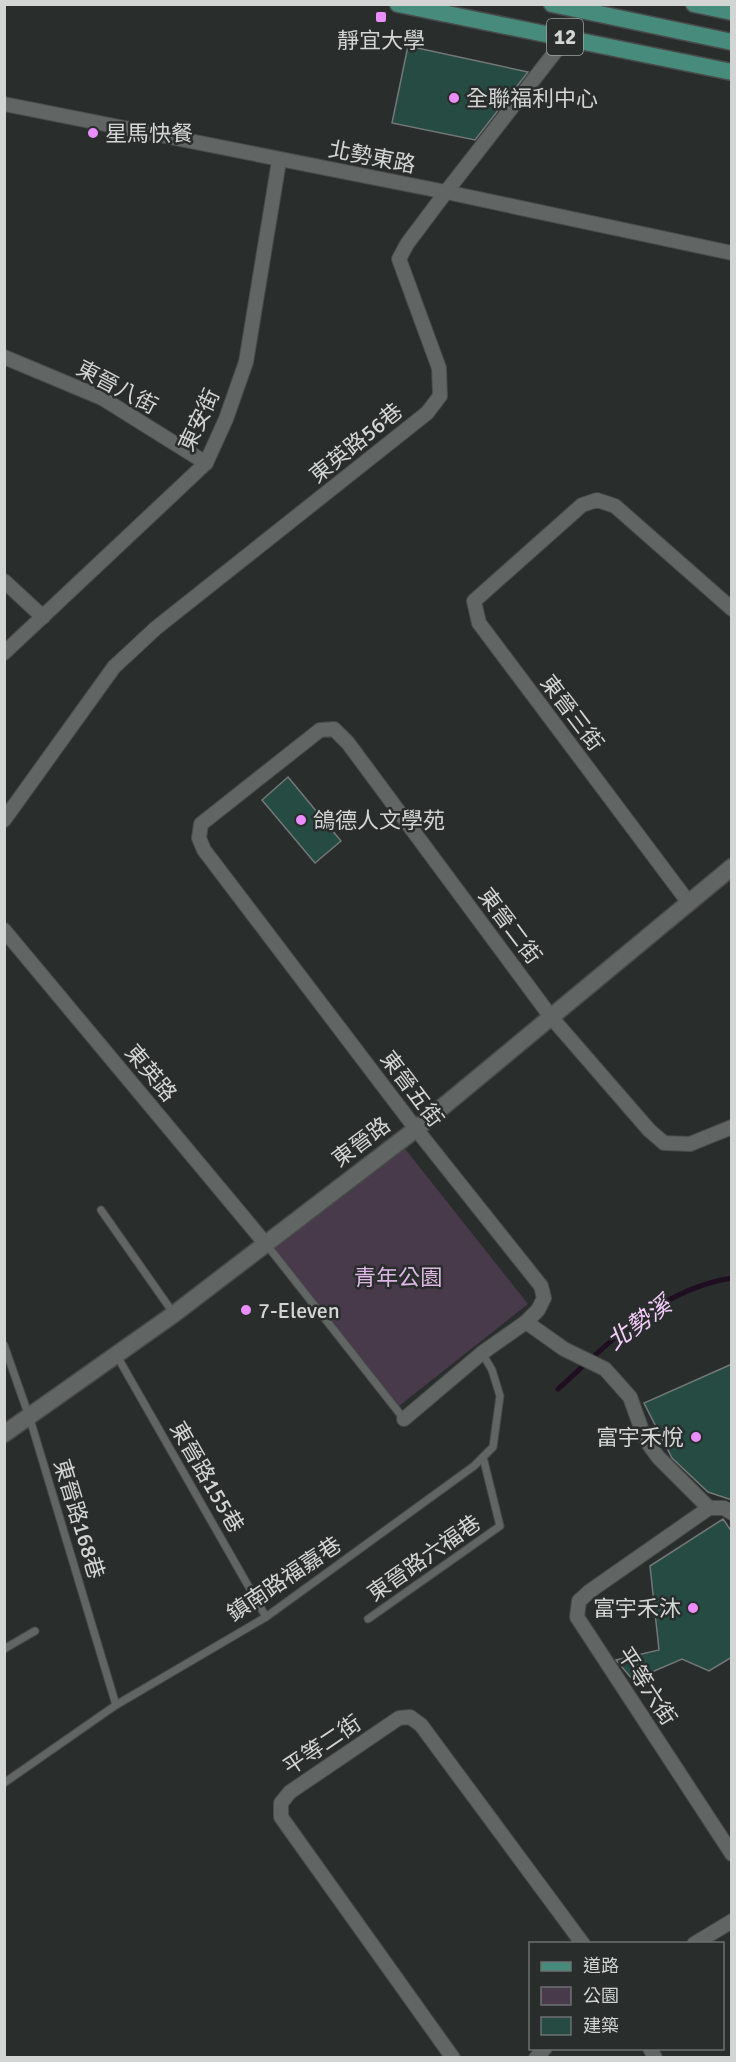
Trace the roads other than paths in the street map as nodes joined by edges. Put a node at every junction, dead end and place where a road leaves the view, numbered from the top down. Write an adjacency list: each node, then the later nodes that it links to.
1 (398, 4): 5 (main road, 12)
2 (552, 4): 6 (main road, 12)
3 (694, 4): 4 (main road)
4 (732, 12)
5 (566, 38): 7 (main road, 12); 10 (street, 東英路56巷)
6 (732, 42)
7 (732, 72)
8 (4, 104): 9 (street, 北勢東路)
9 (279, 161): 10 (street, 北勢東路); 13 (street, 東安街)
10 (446, 192): 11 (street, 北勢東路); 19 (street, 東英路56巷)
11 (732, 253)
12 (4, 357): 13 (street, 東晉八街)
13 (206, 463): 16 (street, 東安街)
14 (4, 580): 16 (street)
15 (732, 609): 21 (street, 東晉三街)
16 (43, 617): 17 (street, 東安街)
17 (4, 653)
18 (272, 767): 23 (street, 東晉二街); 25 (street, 東晉五街)
19 (4, 820)
20 (732, 867): 21 (street, 東晉路)
21 (688, 903): 23 (street, 東晉路)
22 (4, 930): 27 (street, 東英路)
23 (551, 1017): 24 (street, 東晉二街); 25 (street, 東晉路)
24 (732, 1127)
25 (416, 1129): 27 (street, 東晉路); 29 (street, 東晉五街)
26 (101, 1210): 28 (lane)
27 (266, 1243): 28 (street, 東晉路); 34 (lane)
28 (174, 1314): 32 (street, 東晉路)
29 (525, 1322): 31 (street, 東晉五街); 37 (street)
30 (4, 1345): 33 (lane, 東晉路168巷)
31 (482, 1353): 34 (street, 東晉五街); 36 (lane, 鎮南路福嘉巷)
32 (117, 1356): 33 (street, 東晉路); 39 (lane, 東晉路155巷)
33 (30, 1419): 35 (street, 東晉路); 43 (lane, 東晉路168巷)
34 (404, 1419)
35 (4, 1434)
36 (483, 1457): 39 (lane, 鎮南路福嘉巷); 40 (lane, 東晉路六福巷)
37 (709, 1509): 38 (street); 45 (street, 平等六街)
38 (732, 1513)
39 (266, 1617): 43 (lane, 鎮南路福嘉巷)
40 (368, 1619)
41 (35, 1631): 42 (lane)
42 (4, 1649)
43 (116, 1705): 44 (lane, 鎮南路福嘉巷)
44 (4, 1783)
45 (732, 1854)
46 (732, 1921): 48 (street)
47 (582, 1942): 49 (street, 平等二街)
48 (697, 1942)
49 (453, 2058)

